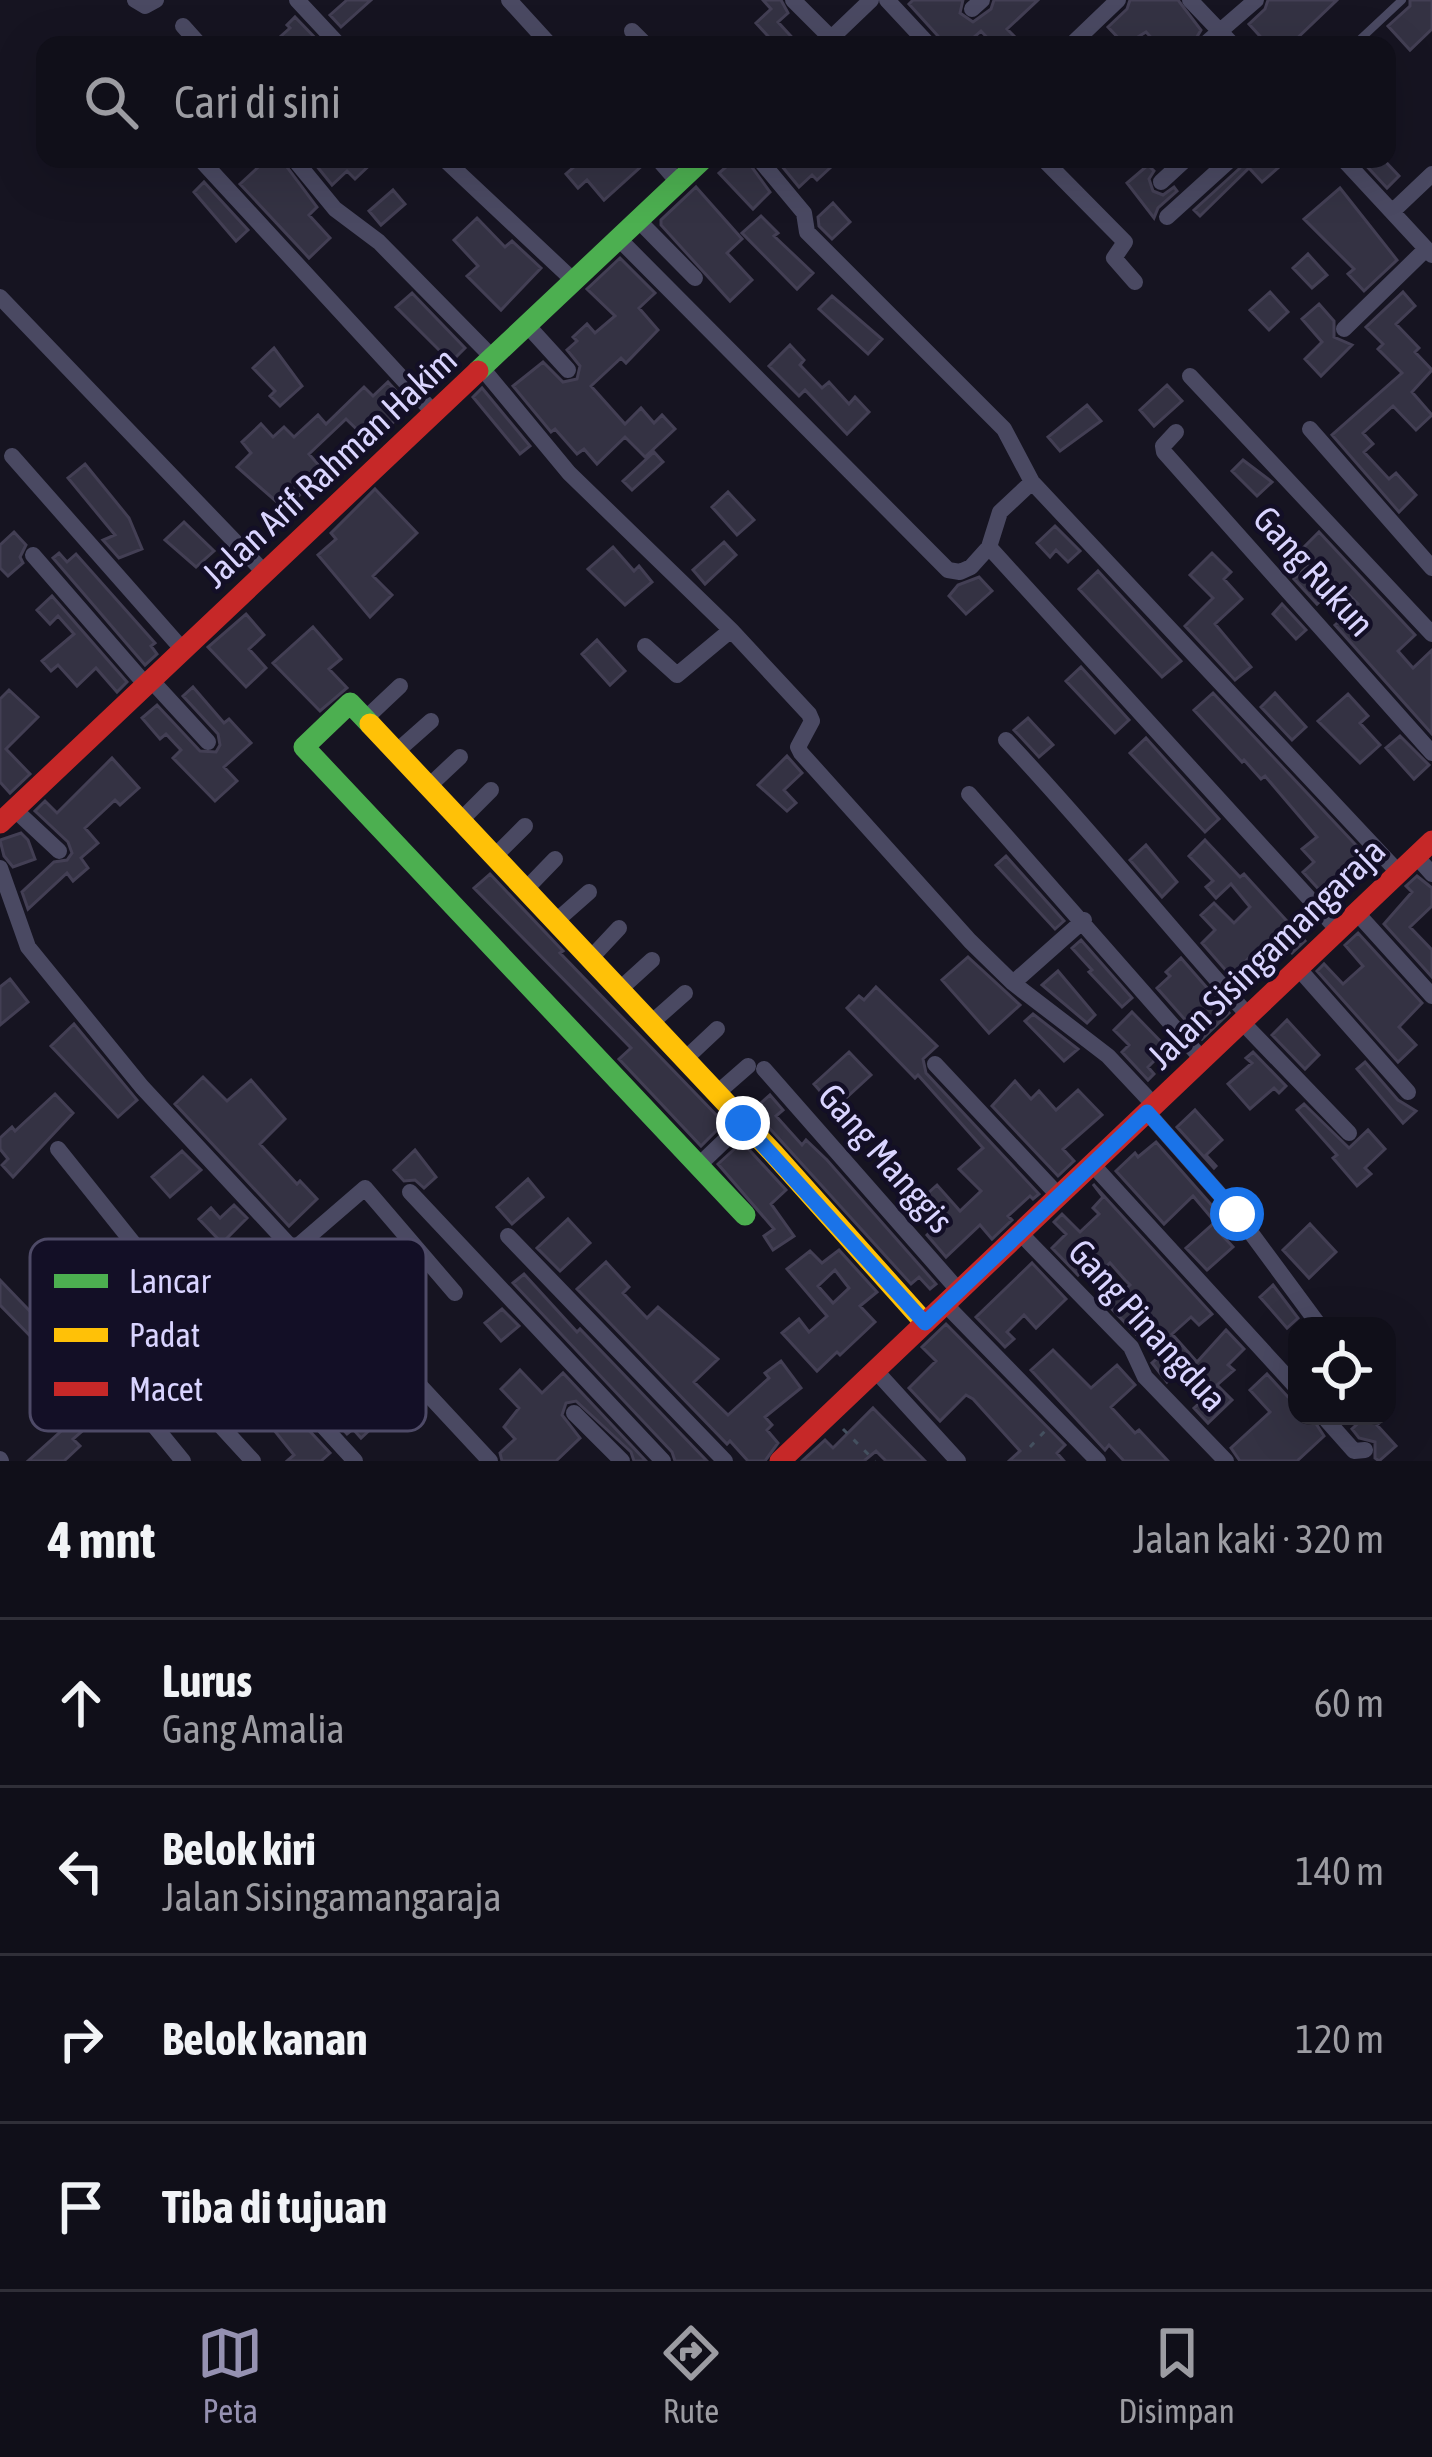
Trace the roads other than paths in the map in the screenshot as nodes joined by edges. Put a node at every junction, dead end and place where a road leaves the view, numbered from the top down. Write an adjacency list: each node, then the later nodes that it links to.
1 (135, 0): 2 (street)
2 (156, 0)
3 (297, 0): 16 (street)
4 (509, 0): 17 (street)
5 (793, 0): 19 (street)
6 (871, 0): 20 (street)
7 (887, 0): 21 (street)
8 (1118, 0): 22 (street)
9 (1190, 0): 13 (street)
10 (1256, 0): 13 (street)
11 (1402, 0): 25 (lane)
12 (183, 26): 15 (street)
13 (1220, 30): 23 (street); 24 (street)
14 (632, 31): 18 (street)
15 (192, 36)
16 (331, 36)
17 (542, 36)
18 (637, 36)
19 (822, 36)
20 (833, 36)
21 (920, 36)
22 (1080, 36)
23 (1214, 36)
24 (1225, 36)
25 (1364, 36)
26 (208, 168): 53 (street)
27 (301, 168): 50 (street)
28 (454, 168): 45 (street)
29 (666, 168): 37 (street)
30 (693, 168): 37 (street, Jalan Arif Rahman Hakim)
31 (767, 168): 57 (street)
32 (1052, 168): 46 (street)
33 (1176, 168): 38 (street)
34 (1221, 168): 40 (street)
35 (1352, 168): 39 (street)
36 (1432, 174): 39 (street)
37 (678, 182): 41 (street, Jalan Arif Rahman Hakim)
38 (1161, 182)
39 (1393, 211): 43 (street)
40 (1167, 217)
41 (638, 220): 42 (street, Jalan Arif Rahman Hakim); 44 (street)
42 (619, 239): 45 (street, Jalan Arif Rahman Hakim); 58 (street)
43 (1429, 252): 49 (street)
44 (695, 278)
45 (574, 281): 48 (street, Jalan Arif Rahman Hakim)
46 (1135, 282)
47 (0, 297): 61 (street)
48 (527, 325): 50 (street, Jalan Arif Rahman Hakim); 51 (street)
49 (1344, 328)
50 (487, 363): 53 (street, Jalan Arif Rahman Hakim); 62 (street)
51 (568, 370)
52 (1190, 376): 63 (street)
53 (434, 413): 61 (street, Jalan Arif Rahman Hakim)
54 (1310, 429): 60 (street)
55 (1176, 432): 73 (street, Gang Rukun)
56 (12, 456): 65 (street)
57 (1032, 482): 58 (street); 86 (street)
58 (989, 548): 94 (street)
59 (33, 555): 66 (street)
60 (1432, 568)
61 (265, 573): 65 (street, Jalan Arif Rahman Hakim)
62 (731, 630): 64 (street); 98 (street)
63 (1432, 634)
64 (645, 646)
65 (183, 650): 66 (street, Jalan Arif Rahman Hakim)
66 (149, 683): 71 (street); 78 (street, Jalan Arif Rahman Hakim)
67 (400, 686): 68 (street)
68 (365, 719): 72 (street); 115 (street)
69 (430, 721): 72 (street)
70 (1006, 740): 102 (street)
71 (208, 742)
72 (396, 752): 75 (street)
73 (1432, 753)
74 (460, 757): 75 (street)
75 (428, 787): 79 (street)
76 (491, 790): 79 (street)
77 (969, 794): 91 (street)
78 (7, 816): 82 (street)
79 (460, 821): 83 (street)
80 (525, 826): 83 (street)
81 (1424, 849): 86 (street, Jalan Sisingamangaraja); 87 (street)
82 (59, 850)
83 (494, 857): 88 (street)
84 (555, 859): 88 (street)
85 (0, 868): 122 (street)
86 (1399, 873): 90 (street, Jalan Sisingamangaraja)
87 (1432, 874)
88 (525, 890): 92 (street)
89 (589, 892): 92 (street)
90 (1357, 913): 94 (street, Jalan Sisingamangaraja); 101 (street)
91 (1084, 920): 98 (street); 105 (street)
92 (556, 922): 95 (street)
93 (619, 928): 95 (street)
94 (1338, 930): 97 (street, Jalan Sisingamangaraja)
95 (590, 959): 99 (street)
96 (652, 960): 99 (street)
97 (1298, 968): 102 (street, Jalan Sisingamangaraja); 108 (street)
98 (1013, 983): 110 (street)
99 (619, 990): 103 (street)
100 (685, 993): 103 (street)
101 (1432, 997)
102 (1245, 1018): 105 (street, Jalan Sisingamangaraja); 112 (street)
103 (650, 1024): 106 (street)
104 (717, 1029): 106 (street)
105 (1202, 1059): 110 (street, Jalan Sisingamangaraja)
106 (684, 1060): 109 (street)
107 (935, 1064): 117 (street)
108 (1408, 1092)
109 (716, 1094): 111 (street); 127 (street, Gang Manggis)
110 (1150, 1108): 114 (street, Jalan Sisingamangaraja); 128 (street)
111 (743, 1123): 115 (street); 129 (street)
112 (1349, 1133)
113 (58, 1149): 121 (street)
114 (1092, 1164): 117 (street, Jalan Sisingamangaraja); 131 (street)
115 (698, 1165): 118 (street)
116 (410, 1192): 144 (street)
117 (1059, 1196): 119 (street, Jalan Sisingamangaraja)
118 (746, 1215)
119 (1020, 1232): 127 (street, Jalan Sisingamangaraja); 149 (street, Gang Pinangdua)
120 (508, 1236): 145 (street)
121 (130, 1239)
122 (281, 1239)
123 (306, 1239): 124 (street)
124 (408, 1239)
125 (426, 1260): 126 (street)
126 (454, 1293)
127 (952, 1297): 129 (street, Jalan Sisingamangaraja); 148 (street, Gang Manggis)
128 (1313, 1317)
129 (925, 1323): 130 (street, Jalan Sisingamangaraja)
130 (875, 1370): 146 (street, Jalan Sisingamangaraja); 147 (street)
131 (1288, 1378)
132 (426, 1393): 142 (street)
133 (574, 1413): 143 (street)
134 (1331, 1425): 138 (street)
135 (158, 1431): 139 (street)
136 (226, 1431): 140 (street)
137 (328, 1431): 141 (street)
138 (1365, 1450)
139 (183, 1461)
140 (253, 1461)
141 (355, 1461)
142 (490, 1461)
143 (622, 1461)
144 (663, 1461)
145 (725, 1461)
146 (780, 1461)
147 (958, 1461)
148 (1098, 1461)
149 (1226, 1461)

